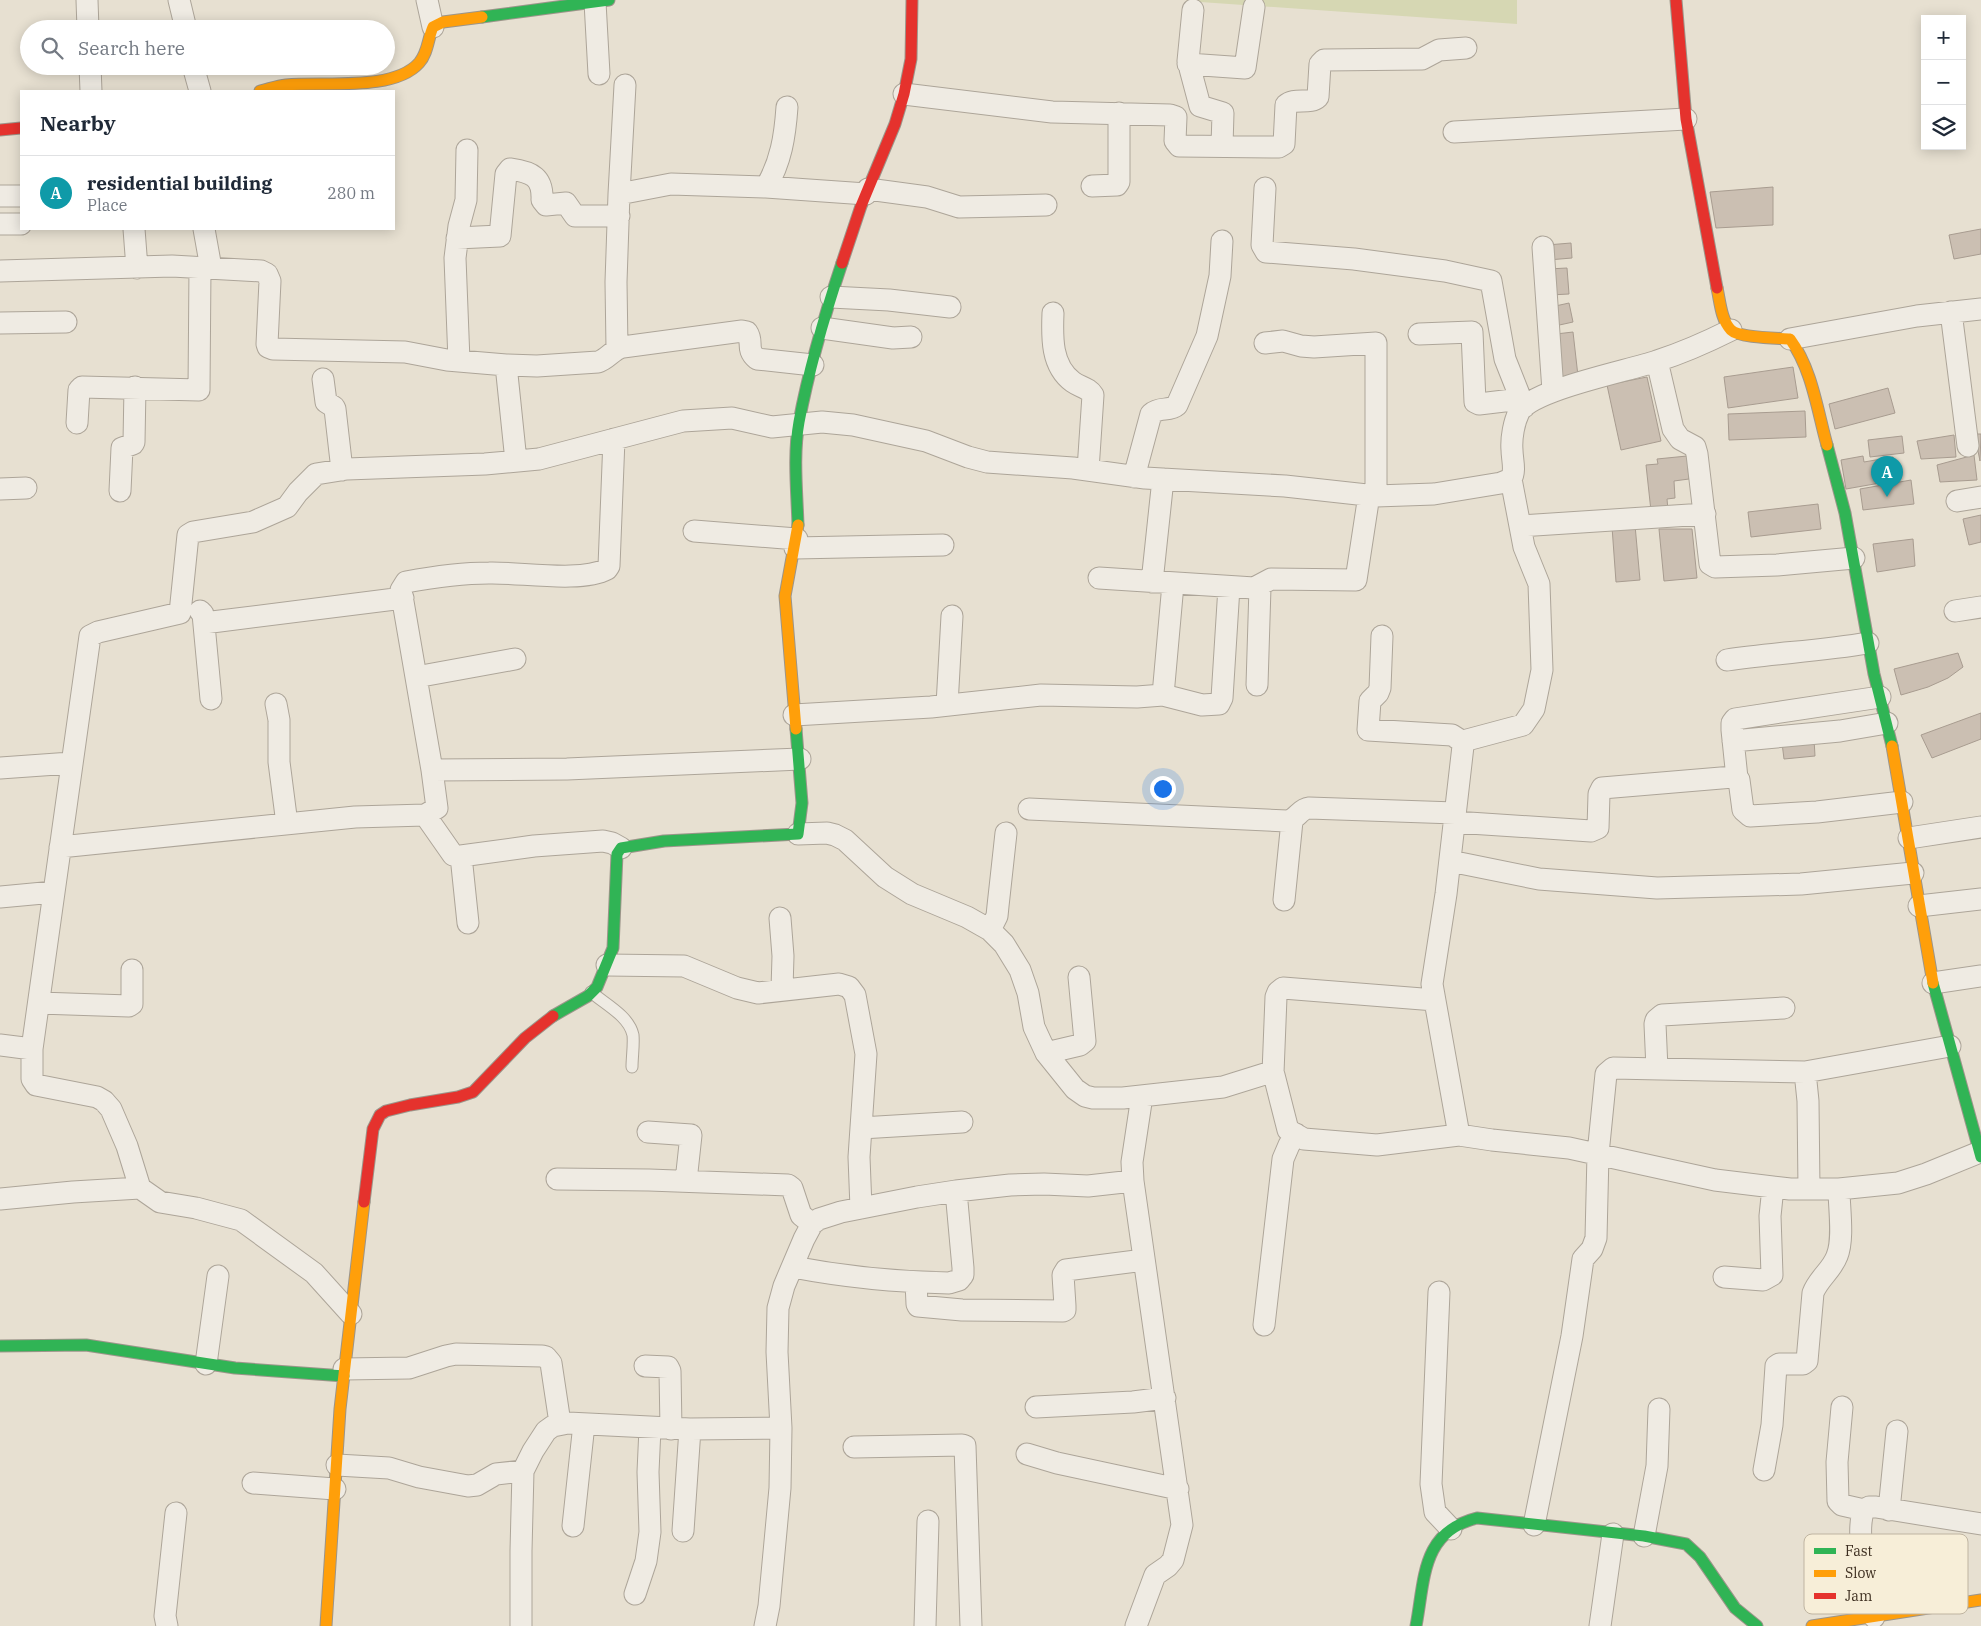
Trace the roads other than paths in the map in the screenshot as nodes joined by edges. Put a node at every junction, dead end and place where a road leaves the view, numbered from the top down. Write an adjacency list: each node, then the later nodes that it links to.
1 (86, 0): 10 (street)
2 (179, 0): 11 (street)
3 (427, 0): 12 (street)
4 (912, 0): 23 (street)
5 (1676, 0): 26 (street)
6 (601, 1): 7 (street); 15 (street)
7 (543, 4): 12 (street)
8 (1254, 7): 14 (street)
9 (1193, 10): 14 (street)
10 (87, 20)
11 (184, 20)
12 (432, 27): 19 (street)
13 (1466, 48): 30 (street)
14 (1188, 64): 30 (street)
15 (598, 74)
16 (90, 75): 20 (street)
17 (196, 75): 21 (street)
18 (626, 85): 36 (street)
19 (371, 86): 22 (street)
20 (91, 90)
21 (200, 90)
22 (264, 90)
23 (904, 94): 25 (street); 35 (street)
24 (787, 107): 33 (street)
25 (1119, 113): 30 (street); 32 (street)
26 (1686, 119): 29 (street); 59 (street)
27 (20, 128): 28 (street)
28 (0, 130)
29 (1454, 132)
30 (1222, 146)
31 (467, 150): 45 (street)
32 (1092, 186)
33 (766, 187): 35 (street); 36 (street)
34 (1265, 188): 72 (street)
35 (867, 192): 39 (street); 51 (street)
36 (619, 194): 40 (street)
37 (0, 196): 38 (street)
38 (20, 196)
39 (1046, 205)
40 (619, 216): 45 (street); 64 (street)
41 (0, 224): 42 (street)
42 (20, 224)
43 (134, 230): 48 (street)
44 (204, 230): 49 (street)
45 (457, 238): 65 (street)
46 (1222, 241): 80 (street)
47 (1543, 247): 71 (street)
48 (137, 268): 49 (street); 50 (street)
49 (205, 268): 65 (street); 70 (street)
50 (0, 271)
51 (831, 297): 52 (street); 58 (street)
52 (950, 307)
53 (1981, 309): 55 (street)
54 (1053, 312): 79 (street)
55 (1951, 312): 62 (street); 76 (street)
56 (66, 322): 57 (street)
57 (0, 323)
58 (822, 328): 61 (street); 68 (street)
59 (1731, 330): 62 (street); 66 (street)
60 (1418, 334): 72 (street)
61 (911, 337)
62 (1790, 339): 94 (street)
63 (1264, 344): 86 (street)
64 (617, 348): 67 (street); 68 (street)
65 (459, 361): 67 (street)
66 (1658, 361): 71 (street); 89 (street)
67 (506, 365): 77 (street)
68 (813, 365): 74 (street)
69 (323, 379): 78 (street)
70 (135, 387): 73 (street); 85 (street)
71 (1553, 391): 72 (street)
72 (1522, 403): 82 (street)
73 (77, 423)
74 (799, 423): 75 (street); 79 (street); 92 (street)
75 (614, 439): 77 (street); 100 (street)
76 (1968, 446)
77 (516, 461): 78 (street)
78 (342, 470): 103 (street)
79 (1088, 470): 80 (street)
80 (1134, 476): 81 (street)
81 (1163, 479): 86 (street); 96 (street)
82 (1511, 479): 86 (street); 90 (street)
83 (26, 488): 84 (street)
84 (0, 489)
85 (120, 490)
86 (1373, 496): 98 (street)
87 (1981, 497): 88 (street)
88 (1956, 501)
89 (1705, 514): 90 (street); 94 (street)
90 (1520, 526): 120 (street)
91 (694, 531): 92 (street)
92 (796, 543): 93 (street); 117 (street)
93 (943, 545)
94 (1854, 558): 107 (street)
95 (1099, 578): 96 (street)
96 (1152, 582): 97 (street)
97 (1173, 584): 99 (street); 112 (street)
98 (1260, 586): 99 (street); 111 (street)
99 (1230, 587): 112 (street)
100 (403, 598): 105 (street); 110 (street)
101 (1981, 607): 102 (street)
102 (1955, 611)
103 (180, 613): 105 (street); 122 (street)
104 (952, 616): 116 (street)
105 (204, 623): 114 (street)
106 (1382, 636): 120 (street)
107 (1868, 643): 109 (street); 113 (street)
108 (515, 660): 110 (street)
109 (1727, 660)
110 (416, 677): 124 (street)
111 (1257, 686)
112 (1163, 695): 116 (street)
113 (1880, 697): 118 (street); 119 (street)
114 (211, 699)
115 (276, 704): 131 (street)
116 (948, 705): 117 (street)
117 (794, 715): 121 (street)
118 (1887, 723): 119 (street); 126 (street)
119 (1733, 741): 125 (street)
120 (1463, 742): 129 (street)
121 (800, 759): 124 (street); 134 (street)
122 (71, 763): 123 (street); 136 (street)
123 (0, 768)
124 (432, 770): 128 (street)
125 (1737, 778): 126 (street); 129 (street)
126 (1902, 802): 135 (street)
127 (1029, 809): 130 (street)
128 (425, 814): 131 (street); 138 (street)
129 (1455, 817): 130 (street); 139 (street)
130 (1292, 821): 144 (street)
131 (287, 824): 136 (street)
132 (1981, 827): 135 (street)
133 (1006, 833): 148 (street)
134 (798, 834): 137 (street); 148 (street)
135 (1909, 838): 140 (street)
136 (60, 847): 141 (street)
137 (621, 848): 138 (street); 149 (street)
138 (461, 856): 147 (street)
139 (1450, 861): 140 (street); 156 (street)
140 (1913, 873): 145 (street)
141 (54, 892): 142 (street); 157 (street)
142 (0, 897)
143 (1981, 899): 145 (street)
144 (1284, 900)
145 (1919, 906): 153 (street)
146 (780, 918): 154 (street)
147 (468, 923)
148 (990, 930): 162 (street)
149 (607, 965): 154 (street); 155 (street)
150 (132, 970): 157 (street)
151 (1981, 976): 153 (street)
152 (1079, 977): 162 (street)
153 (1933, 983): 160 (street)
154 (782, 990): 170 (street)
155 (592, 992): 163 (lane); 193 (street)
156 (1435, 1000): 166 (street); 173 (street)
157 (39, 1003): 161 (street)
158 (1784, 1008): 164 (street)
159 (0, 1045): 161 (street)
160 (1950, 1046): 165 (street); 167 (street)
161 (32, 1049): 180 (street)
162 (1046, 1053): 168 (street)
163 (632, 1067)
164 (1656, 1068): 165 (street); 174 (street)
165 (1805, 1072): 181 (street)
166 (1273, 1073): 168 (street); 172 (street)
167 (1972, 1094): 175 (street)
168 (1142, 1096): 178 (street)
169 (962, 1122): 170 (street)
170 (860, 1128): 185 (street)
171 (648, 1132): 177 (street)
172 (1296, 1134): 173 (street); 194 (street)
173 (1459, 1135): 174 (street)
174 (1598, 1154): 179 (street); 222 (street)
175 (1980, 1154): 182 (street)
176 (557, 1179): 177 (street)
177 (686, 1181): 186 (street)
178 (1133, 1181): 183 (street); 187 (street)
179 (1772, 1187): 181 (street); 190 (street)
180 (140, 1188): 184 (street); 193 (street)
181 (1809, 1189): 182 (street)
182 (1839, 1189): 212 (street)
183 (956, 1191): 185 (street); 191 (street)
184 (0, 1199)
185 (861, 1208): 186 (street)
186 (812, 1224): 188 (street)
187 (1144, 1260): 191 (street); 199 (street)
188 (793, 1267): 191 (street); 206 (street)
189 (218, 1276): 196 (street)
190 (1724, 1277)
191 (916, 1282)
192 (1439, 1292): 224 (street)
193 (351, 1314): 198 (street)
194 (1264, 1325)
195 (0, 1346): 196 (street)
196 (206, 1364): 198 (street)
197 (645, 1366): 207 (street)
198 (344, 1372): 203 (street); 211 (street)
199 (1165, 1398): 201 (street); 216 (street)
200 (1842, 1407): 217 (street)
201 (1036, 1408)
202 (1659, 1409): 228 (street)
203 (560, 1423): 204 (street); 213 (street)
204 (584, 1424): 205 (street); 223 (street)
205 (650, 1428): 207 (street); 229 (street)
206 (781, 1428): 207 (street); 238 (street)
207 (680, 1429): 225 (street)
208 (1897, 1431): 218 (street)
209 (854, 1447): 240 (street)
210 (1027, 1454): 216 (street)
211 (337, 1465): 213 (street); 215 (street)
212 (1764, 1470)
213 (523, 1471): 237 (street)
214 (253, 1483): 215 (street)
215 (335, 1488): 236 (street)
216 (1178, 1489): 241 (street)
217 (1864, 1510): 218 (street); 227 (street)
218 (1889, 1510): 221 (street)
219 (176, 1513): 235 (street)
220 (928, 1521): 239 (street)
221 (1981, 1524)
222 (1534, 1525): 224 (street); 226 (street)
223 (573, 1526)
224 (1451, 1529): 242 (street)
225 (683, 1531)
226 (1613, 1534): 228 (street); 243 (street)
227 (1861, 1534)
228 (1644, 1536): 244 (street)
229 (635, 1594)
230 (1981, 1600): 231 (street)
231 (1968, 1602)
232 (1873, 1614): 234 (street)
233 (1898, 1614): 234 (street)
234 (1874, 1618): 245 (street)
235 (167, 1626)
236 (326, 1626)
237 (521, 1626)
238 (765, 1626)
239 (925, 1626)
240 (971, 1626)
241 (1136, 1626)
242 (1416, 1626)
243 (1600, 1626)
244 (1757, 1626)
245 (1812, 1626)

